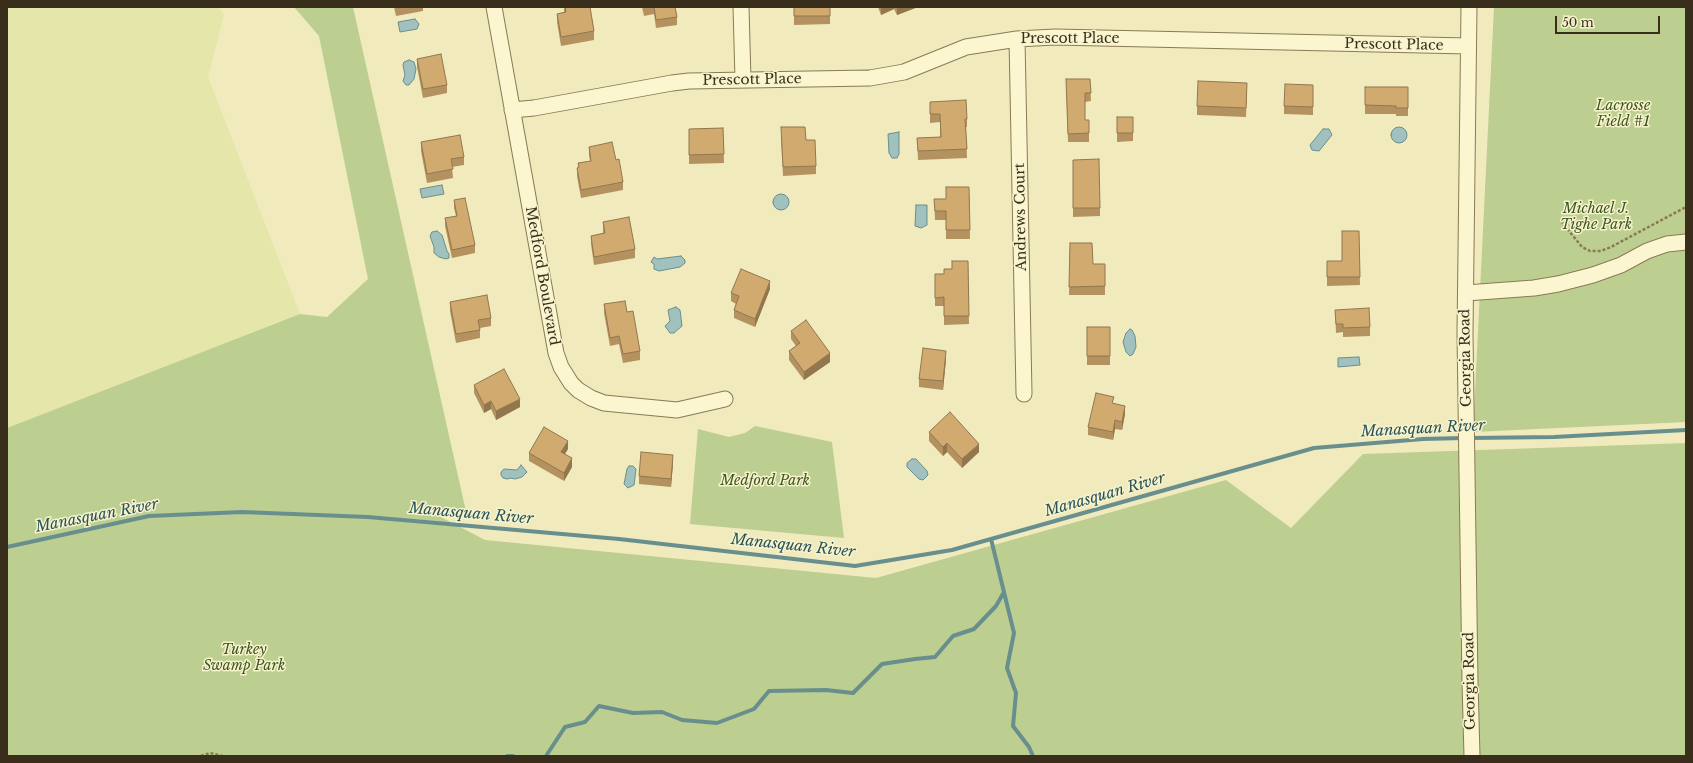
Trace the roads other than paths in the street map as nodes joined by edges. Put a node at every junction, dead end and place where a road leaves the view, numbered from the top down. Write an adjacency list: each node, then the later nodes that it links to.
1 (494, 7): 7 (street, Medford Boulevard)
2 (741, 7): 6 (street)
3 (1469, 7): 5 (street, Georgia Road)
4 (1017, 39): 5 (street, Prescott Place); 6 (street, Prescott Place); 10 (street, Andrews Court)
5 (1468, 46): 9 (street, Georgia Road)
6 (743, 80): 7 (street, Prescott Place)
7 (512, 110): 11 (street, Medford Boulevard)
8 (1686, 242): 9 (street)
9 (1466, 293): 12 (street, Georgia Road)
10 (1024, 394)
11 (725, 399)
12 (1472, 756)

